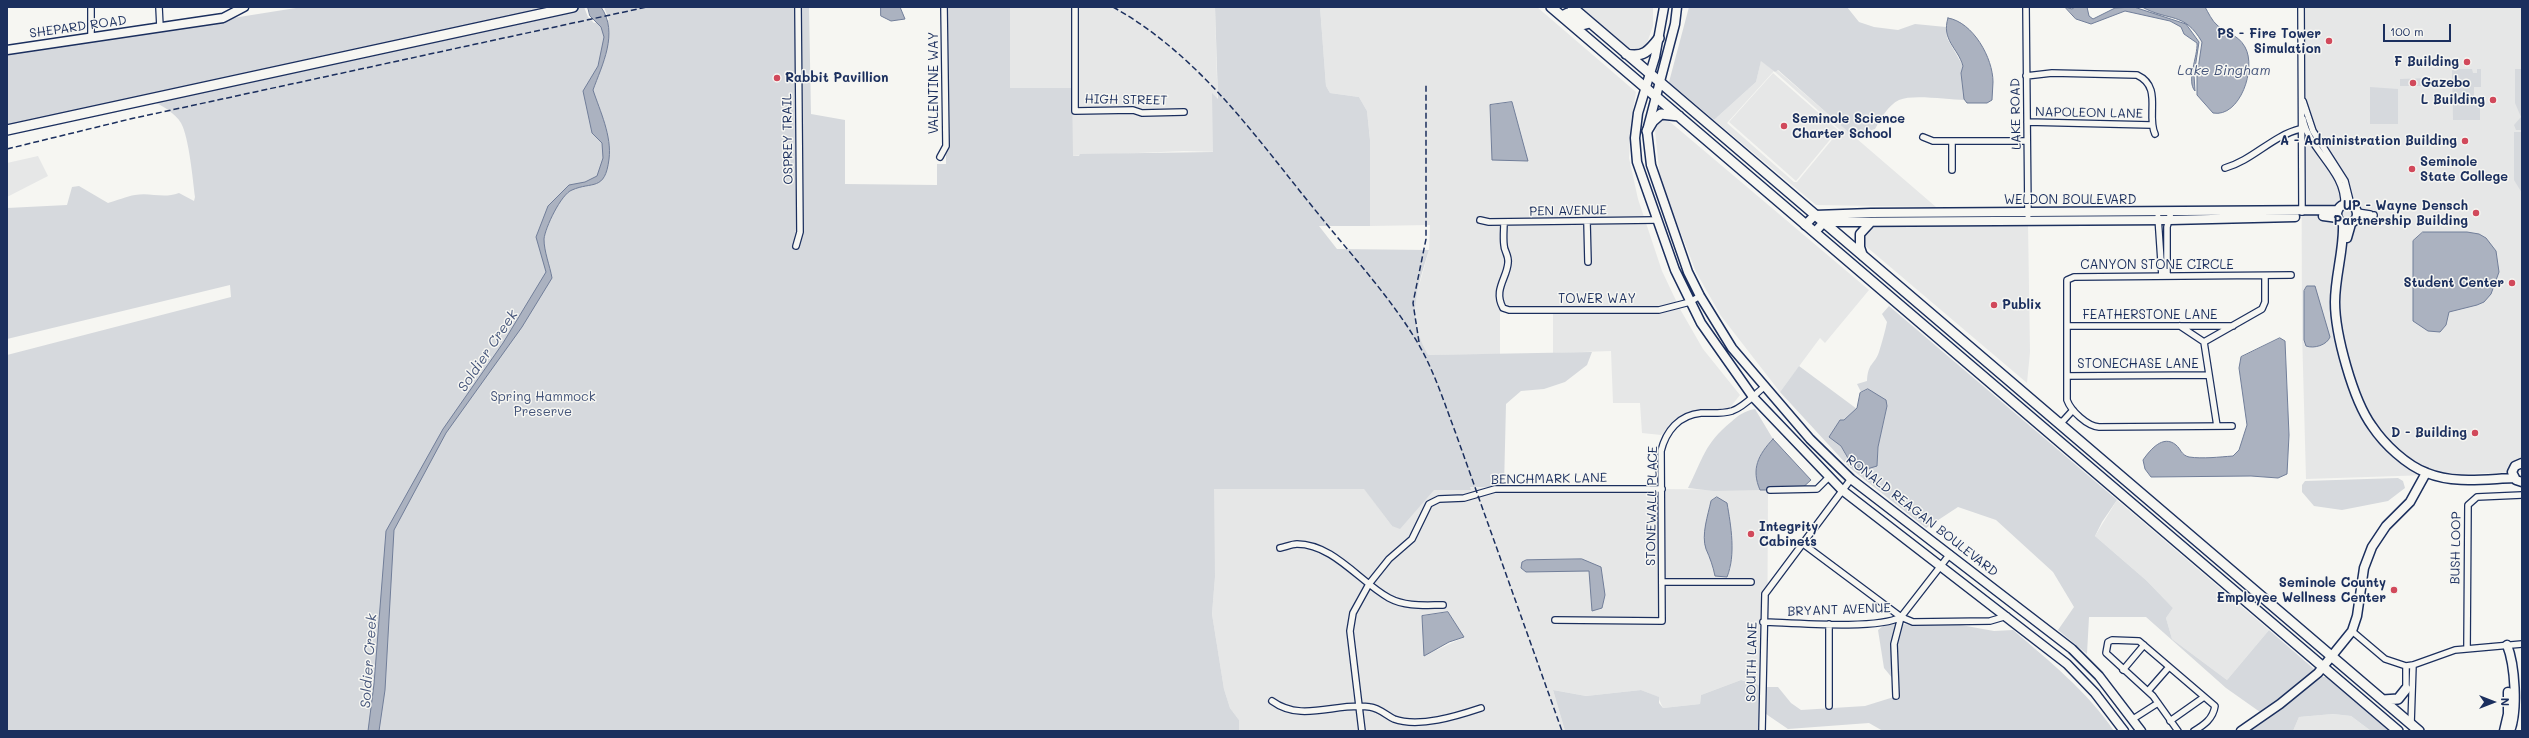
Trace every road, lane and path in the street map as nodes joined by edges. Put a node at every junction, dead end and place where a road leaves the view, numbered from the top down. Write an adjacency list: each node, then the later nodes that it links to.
1 (91, 7): 17 (street)
2 (159, 7): 16 (street)
3 (573, 7): 33 (main road)
4 (798, 7): 61 (street, OSPREY TRAIL)
5 (944, 7): 41 (street, VALENTINE WAY)
6 (1075, 7): 28 (street, HIGH STREET)
7 (1551, 7): 14 (main road)
8 (1572, 7): 15 (main road)
9 (1664, 7): 18 (street, RONALD REAGAN BOULEVARD)
10 (1677, 7): 23 (street, RONALD REAGAN BOULEVARD)
11 (2026, 7): 22 (street, LAKE ROAD)
12 (2301, 7): 25 (street)
13 (242, 8): 16 (street, SHEPARD ROAD)
14 (1562, 16): 15 (main road); 24 (main road)
15 (1590, 23): 20 (main road)
16 (160, 27): 17 (street, SHEPARD ROAD)
17 (91, 38): 19 (street, SHEPARD ROAD)
18 (1659, 38): 20 (main road); 21 (street, RONALD REAGAN BOULEVARD)
19 (7, 50)
20 (1626, 54): 21 (main road)
21 (1650, 74): 23 (main road); 24 (street, RONALD REAGAN BOULEVARD)
22 (2026, 76): 30 (street, LAKE ROAD); 31 (street)
23 (1660, 82): 26 (street, RONALD REAGAN BOULEVARD); 48 (main road)
24 (1644, 86): 26 (main road); 52 (street, RONALD REAGAN BOULEVARD)
25 (2300, 91): 27 (street); 37 (street)
26 (1655, 95): 29 (main road); 34 (street, RONALD REAGAN BOULEVARD)
27 (2300, 107): 32 (street); 37 (street)
28 (1184, 112)
29 (1680, 117): 34 (main road); 59 (main road)
30 (2027, 122): 31 (street, NAPOLEON LANE); 39 (street, LAKE ROAD)
31 (2151, 125): 35 (street)
32 (2300, 129): 40 (street); 42 (street)
33 (7, 130)
34 (1647, 131): 62 (street, RONALD REAGAN BOULEVARD)
35 (2155, 134)
36 (1923, 137): 38 (street)
37 (2313, 140): 40 (street); 47 (street)
38 (1952, 141): 39 (street); 43 (street)
39 (2027, 141): 49 (street, LAKE ROAD)
40 (2301, 145): 46 (street)
41 (940, 157)
42 (2225, 168)
43 (1952, 170)
44 (1913, 212): 48 (street, WELDON BOULEVARD); 49 (street, WELDON BOULEVARD); 58 (street)
45 (2171, 212): 46 (street, WELDON BOULEVARD); 50 (street, WELDON BOULEVARD); 53 (street)
46 (2302, 212): 47 (street, WELDON BOULEVARD)
47 (2347, 214): 53 (street, WELDON BOULEVARD); 90 (street)
48 (1815, 215): 56 (main road); 59 (street)
49 (2028, 216): 50 (street, WELDON BOULEVARD); 58 (street, WELDON BOULEVARD)
50 (2158, 216): 53 (street, WELDON BOULEVARD); 64 (street)
51 (1480, 220): 54 (street, PEN AVENUE)
52 (1656, 220): 55 (street, PEN AVENUE); 62 (street); 71 (street, RONALD REAGAN BOULEVARD)
53 (2170, 220): 64 (street)
54 (1504, 222): 55 (street, PEN AVENUE); 71 (street, TOWER WAY)
55 (1587, 222): 65 (street)
56 (1824, 222): 57 (street, WELDON BOULEVARD); 60 (street); 63 (main road)
57 (1871, 222): 58 (street, WELDON BOULEVARD); 63 (street)
58 (1913, 222)
59 (1805, 225): 60 (main road)
60 (1815, 232): 70 (main road)
61 (796, 246)
62 (1680, 251): 69 (street, RONALD REAGAN BOULEVARD)
63 (1863, 256): 72 (main road)
64 (2164, 256): 67 (street)
65 (1588, 262)
66 (2291, 275): 68 (street, CANYON STONE CIRCLE)
67 (2164, 276): 68 (street, CANYON STONE CIRCLE); 73 (street, CANYON STONE CIRCLE)
68 (2265, 276): 75 (street)
69 (1700, 296): 71 (street, TOWER WAY); 80 (street, RONALD REAGAN BOULEVARD)
70 (1891, 298): 72 (main road); 79 (main road)
71 (1690, 302): 82 (street, RONALD REAGAN BOULEVARD)
72 (1944, 324): 81 (main road)
73 (2066, 326): 74 (street, FEATHERSTONE LANE); 78 (street, CANYON STONE CIRCLE)
74 (2180, 326): 75 (street, FEATHERSTONE LANE); 76 (street)
75 (2233, 326): 76 (street)
76 (2204, 342): 77 (street)
77 (2209, 375): 78 (street, STONECHASE LANE); 86 (street)
78 (2067, 376): 83 (street, CANYON STONE CIRCLE)
79 (1985, 378): 81 (main road); 84 (main road)
80 (1764, 386): 82 (street, STONEWALL PLACE); 93 (street, RONALD REAGAN BOULEVARD)
81 (2024, 393): 85 (main road)
82 (1753, 397): 91 (street, RONALD REAGAN BOULEVARD); 94 (street, STONEWALL PLACE)
83 (2073, 410): 85 (street); 86 (street)
84 (2028, 414): 88 (main road); 98 (main road)
85 (2057, 422): 88 (main road)
86 (2217, 426): 87 (street)
87 (2232, 426)
88 (2069, 431): 99 (main road)
89 (2522, 463): 92 (street)
90 (2426, 473): 92 (street); 115 (street)
91 (1829, 477): 95 (street); 96 (street, RONALD REAGAN BOULEVARD)
92 (2516, 477)
93 (1851, 479): 96 (street); 102 (street, RONALD REAGAN BOULEVARD)
94 (1662, 489): 105 (street, STONEWALL PLACE); 107 (street, BENCHMARK LANE)
95 (1770, 490)
96 (1842, 490): 100 (street); 104 (street, RONALD REAGAN BOULEVARD)
97 (2522, 494): 119 (street, BUSH LOOP)
98 (2157, 525): 99 (main road); 103 (main road)
99 (2197, 541): 108 (main road)
100 (1802, 543): 111 (street); 113 (street, SOUTH LANE)
101 (1280, 548): 107 (street)
102 (1950, 554): 104 (street); 136 (street, RONALD REAGAN BOULEVARD)
103 (2197, 559): 108 (main road); 124 (main road)
104 (1942, 566): 110 (street, RONALD REAGAN BOULEVARD); 111 (street)
105 (1662, 582): 106 (street); 112 (street, STONEWALL PLACE)
106 (1751, 582)
107 (1369, 584): 109 (street); 134 (street, BENCHMARK LANE)
108 (2247, 584): 120 (main road)
109 (1443, 605)
110 (2007, 616): 111 (street, BRYANT AVENUE); 141 (street, RONALD REAGAN BOULEVARD)
111 (1901, 617): 114 (street, BRYANT AVENUE); 128 (street)
112 (1555, 620)
113 (1764, 622): 114 (street, BRYANT AVENUE); 140 (street, SOUTH LANE)
114 (1829, 624): 133 (street)
115 (2352, 631): 120 (street); 122 (street)
116 (2522, 644): 118 (street)
117 (2144, 646): 123 (street); 125 (street); 125 (street)
118 (2506, 646): 119 (street); 148 (street); 149 (street)
119 (2467, 649): 121 (street)
120 (2332, 657): 124 (street); 130 (main road)
121 (2413, 665): 122 (street); 138 (street)
122 (2406, 666): 126 (street)
123 (2169, 667): 127 (street); 129 (street)
124 (2324, 668): 145 (street); 146 (main road)
125 (2123, 670): 127 (street)
126 (2406, 689): 130 (main road)
127 (2148, 691): 132 (street)
128 (1896, 696)
129 (2204, 697): 137 (street); 144 (street)
130 (2383, 700): 138 (main road)
131 (1272, 701): 134 (street)
132 (2158, 703): 136 (street); 137 (street)
133 (1830, 706)
134 (1359, 707): 135 (street); 139 (street, BENCHMARK LANE)
135 (1481, 708)
136 (2133, 719): 142 (street, RONALD REAGAN BOULEVARD)
137 (2170, 721): 143 (street)
138 (2411, 724): 147 (main road)
139 (1362, 731)
140 (1762, 731)
141 (2124, 731)
142 (2141, 731)
143 (2178, 731)
144 (2194, 731)
145 (2241, 731)
146 (2398, 731)
147 (2419, 731)
148 (2504, 731)
149 (2510, 731)

